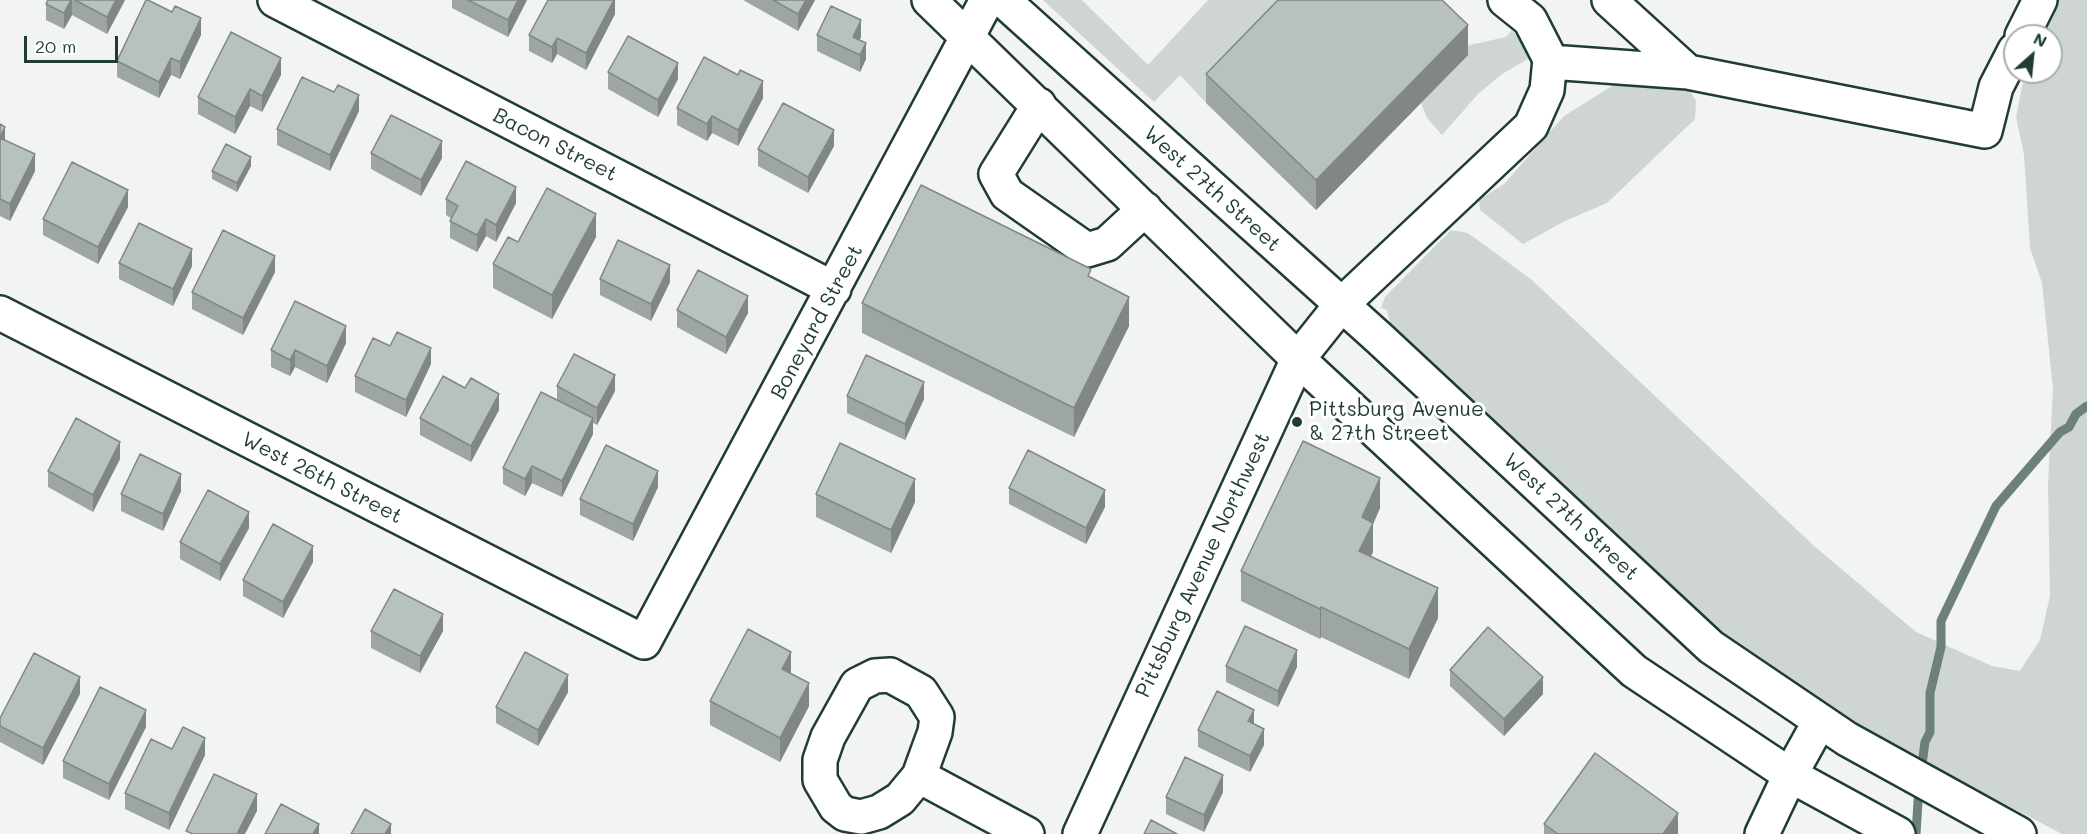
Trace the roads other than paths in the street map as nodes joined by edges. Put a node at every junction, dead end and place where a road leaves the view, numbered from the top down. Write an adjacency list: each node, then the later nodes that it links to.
1 (275, 0): 15 (street, Bacon Street)
2 (930, 0): 9 (street)
3 (987, 0): 9 (street, Boneyard Street)
4 (1003, 0): 16 (street, West 27th Street)
5 (1505, 0): 10 (street)
6 (1609, 0): 11 (street)
7 (2040, 0): 8 (street)
8 (2028, 24)
9 (967, 34): 13 (street); 15 (street, Boneyard Street)
10 (1550, 62): 11 (street); 16 (street, Pittsburg Avenue Northwest)
11 (1688, 72): 12 (street)
12 (2003, 73)
13 (1039, 105): 14 (street); 14 (street)
14 (1145, 209): 18 (street)
15 (834, 290): 19 (street, Boneyard Street)
16 (1341, 305): 18 (street, Pittsburg Avenue Northwest); 20 (street, West 27th Street)
17 (0, 313): 19 (street, West 26th Street)
18 (1298, 359): 21 (street); 24 (street, Pittsburg Avenue Northwest)
19 (644, 642)
20 (1820, 721): 21 (street); 27 (street, West 27th Street)
21 (1790, 775): 25 (street); 26 (street)
22 (919, 776): 23 (street)
23 (1027, 834)
24 (1080, 834)
25 (1762, 834)
26 (1898, 834)
27 (2019, 834)

